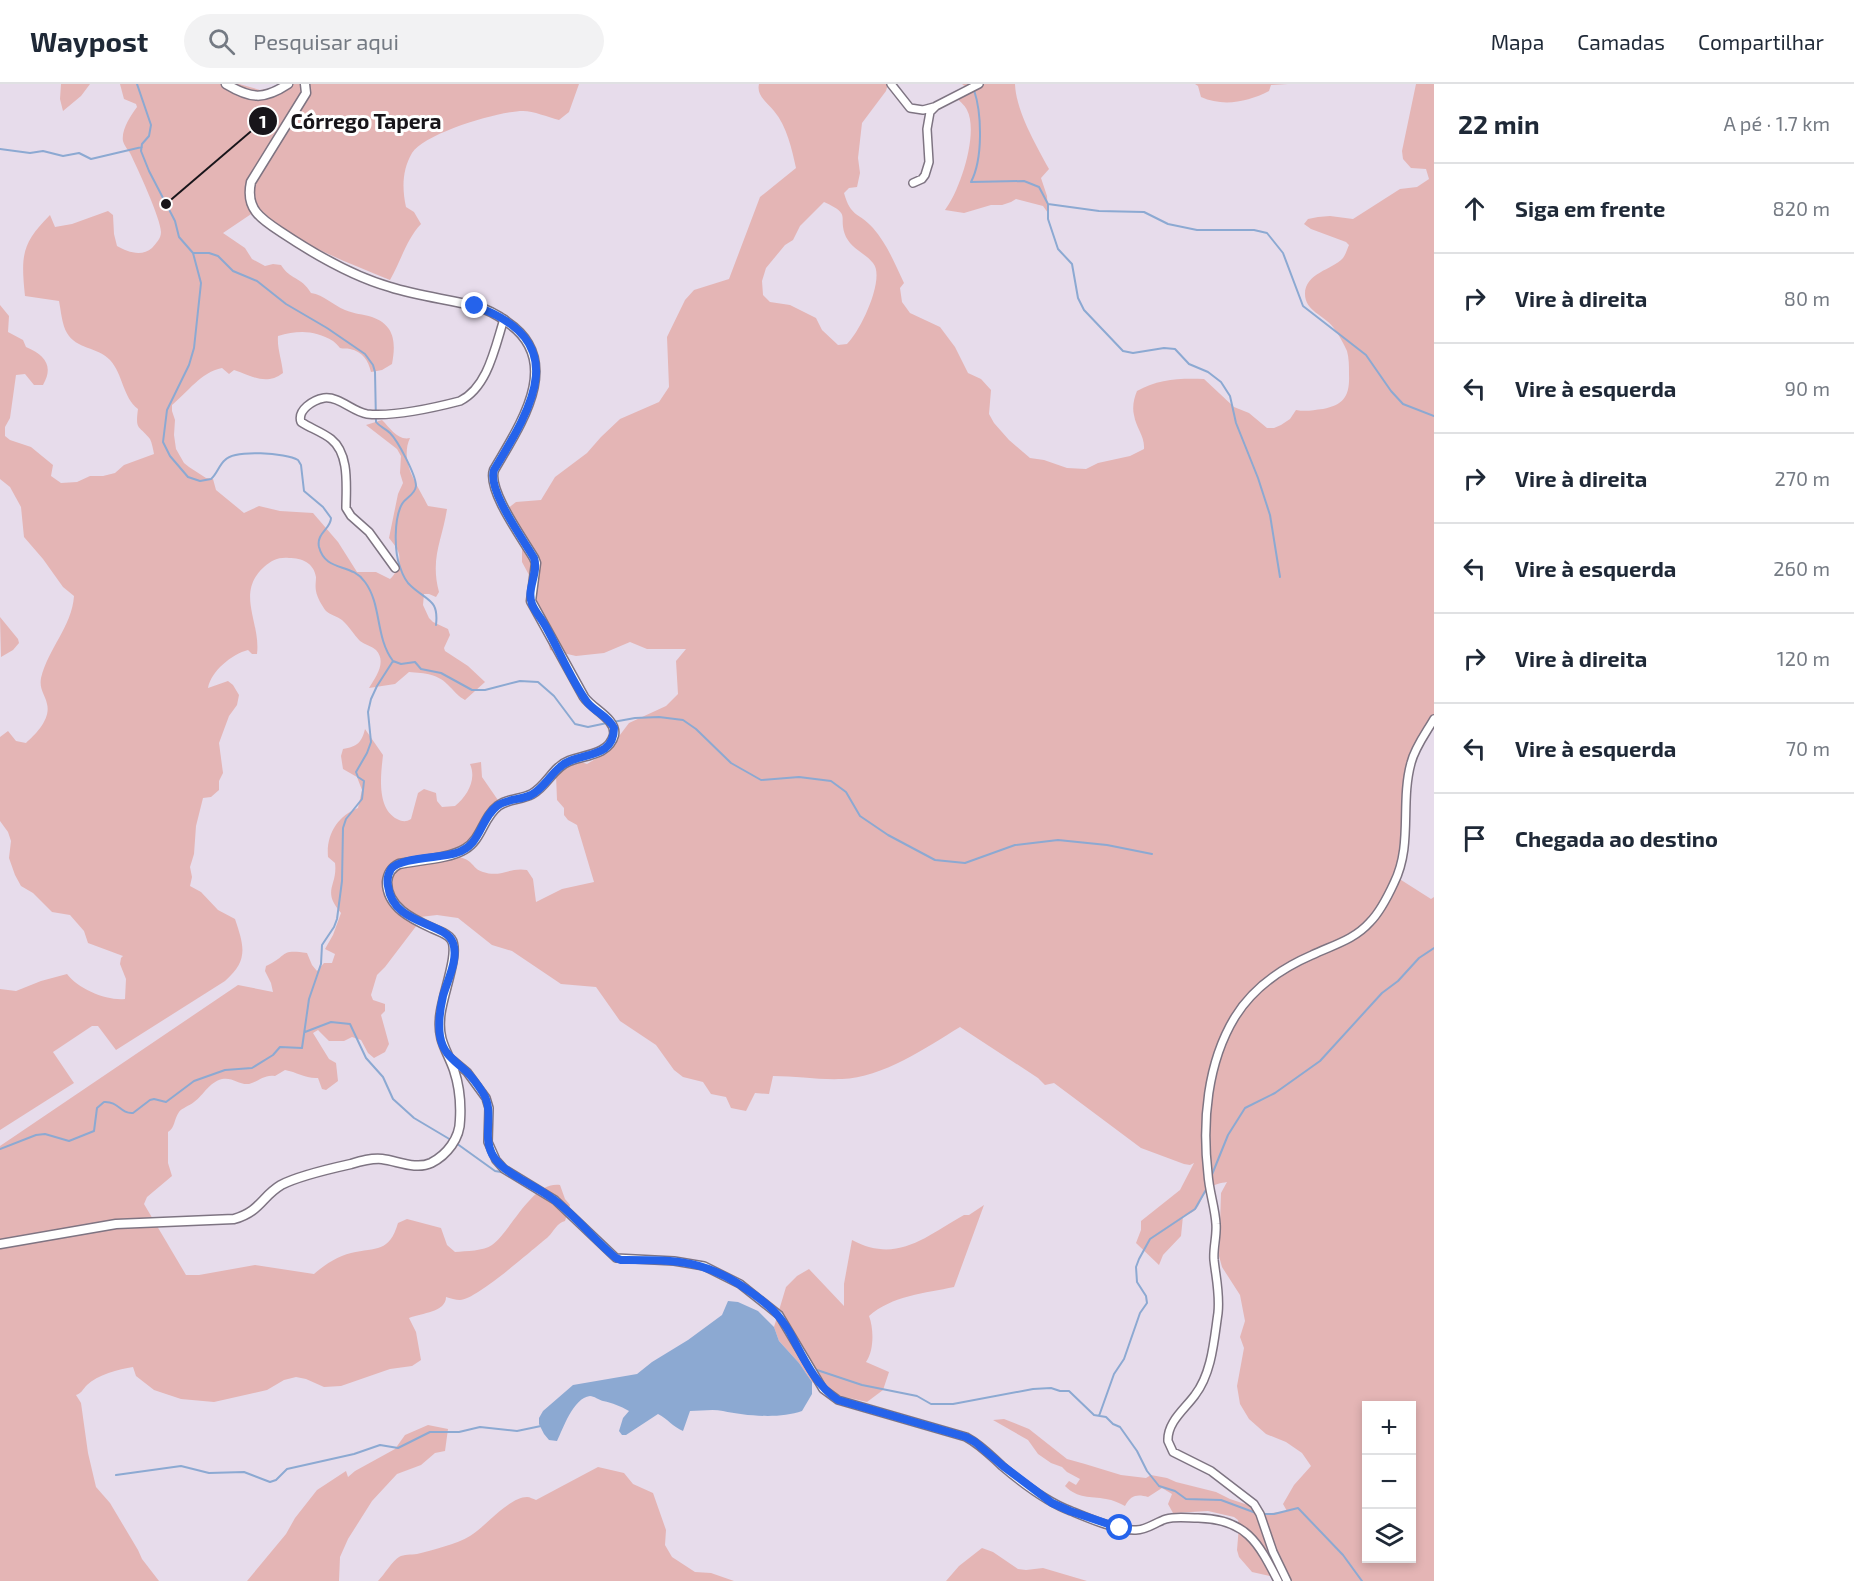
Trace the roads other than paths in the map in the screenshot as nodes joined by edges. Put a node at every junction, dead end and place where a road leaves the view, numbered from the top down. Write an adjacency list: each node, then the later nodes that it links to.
1 (226, 84): 2 (street)
2 (288, 84)
3 (305, 84): 8 (street)
4 (891, 84): 6 (street)
5 (979, 84): 6 (street)
6 (936, 106): 7 (street)
7 (912, 183)
8 (504, 319): 9 (street); 11 (street)
9 (395, 568)
10 (1434, 719): 14 (street)
11 (447, 1055): 12 (street); 13 (street)
12 (0, 1244)
13 (1278, 1581)
14 (1287, 1581)

